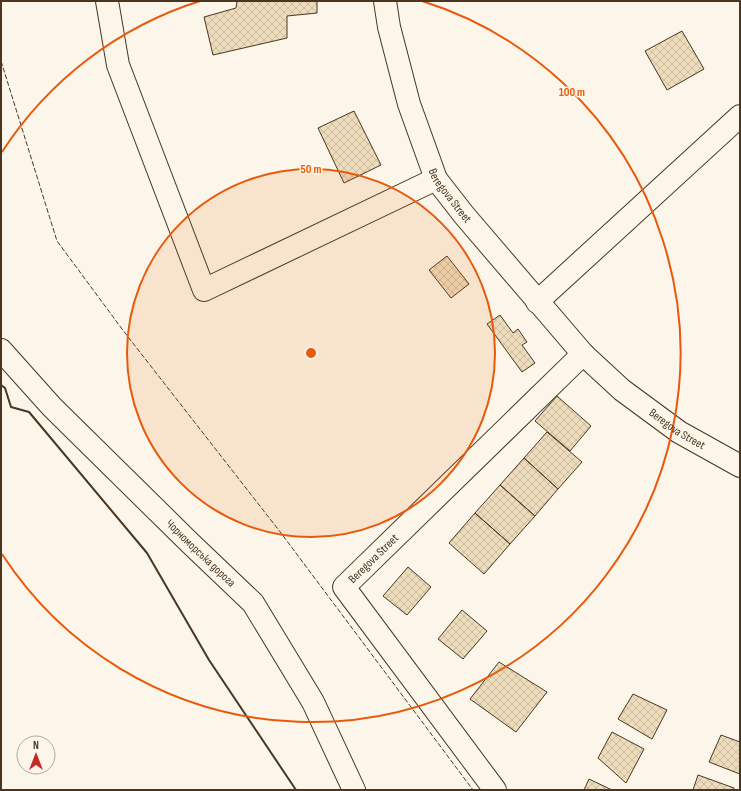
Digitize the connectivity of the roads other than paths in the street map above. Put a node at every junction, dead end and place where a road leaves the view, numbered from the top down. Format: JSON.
{"nodes":[{"id":1,"x":107,"y":1,"type":"edge"},
{"id":2,"x":385,"y":1,"type":"edge"},
{"id":3,"x":740,"y":116,"type":"edge"},
{"id":4,"x":436,"y":179,"type":"junction"},
{"id":5,"x":537,"y":302,"type":"junction"},
{"id":6,"x":1,"y":350,"type":"edge"},
{"id":7,"x":583,"y":354,"type":"junction"},
{"id":8,"x":740,"y":466,"type":"edge"},
{"id":9,"x":354,"y":790,"type":"edge"},
{"id":10,"x":495,"y":790,"type":"edge"}],
"edges":[{"from":1,"to":4,"type":"street"},
{"from":2,"to":4,"type":"street","name":"Beregova Street"},
{"from":3,"to":5,"type":"street"},
{"from":4,"to":5,"type":"street","name":"Beregova Street"},
{"from":5,"to":7,"type":"street","name":"Beregova Street"},
{"from":6,"to":9,"type":"street","name":"Чорноморська дорога"},
{"from":7,"to":8,"type":"street","name":"Beregova Street"},
{"from":7,"to":10,"type":"street","name":"Beregova Street"}]}
